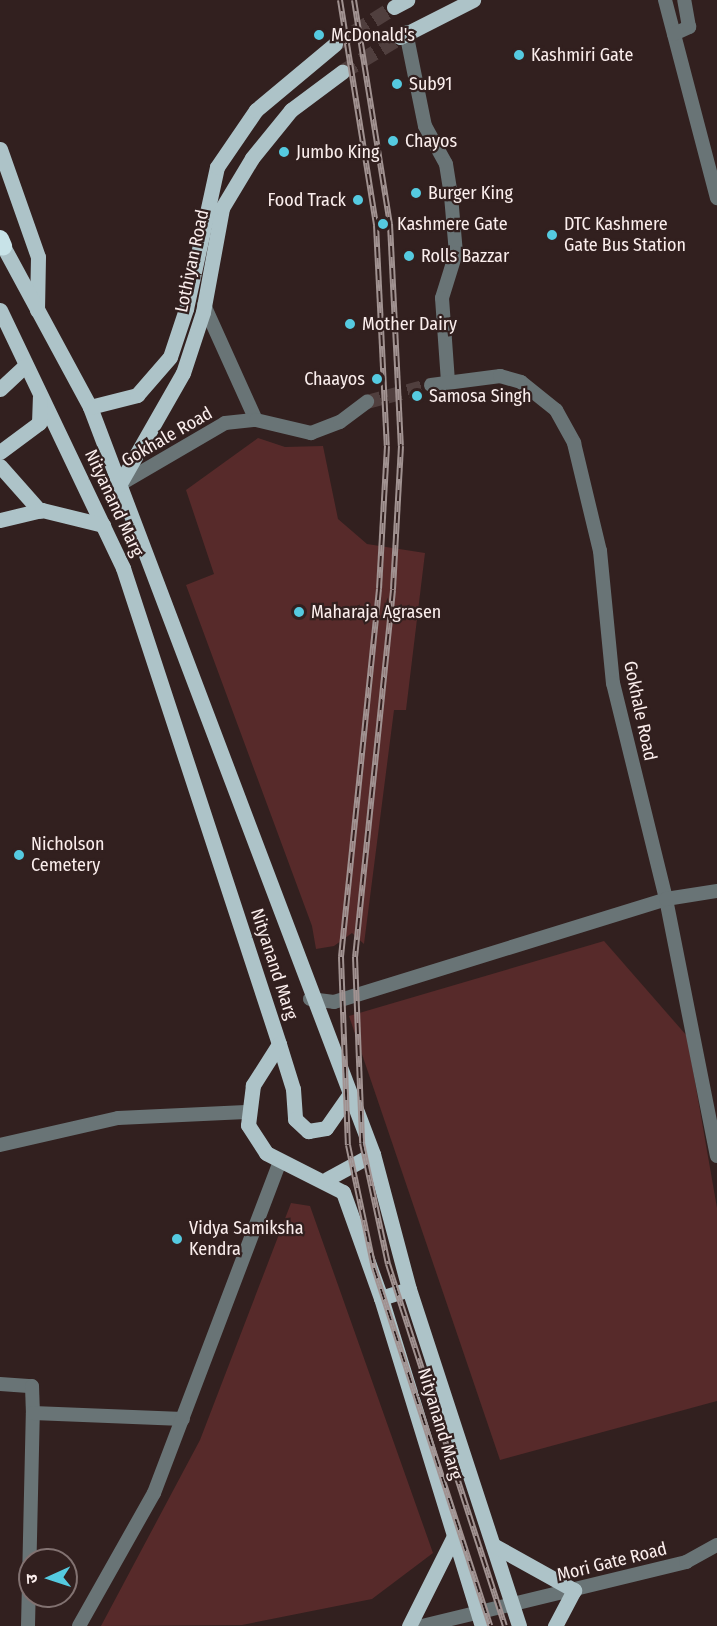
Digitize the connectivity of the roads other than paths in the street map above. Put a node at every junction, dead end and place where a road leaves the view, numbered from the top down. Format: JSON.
{"nodes":[{"id":1,"x":473,"y":0,"type":"edge"},
{"id":2,"x":665,"y":0,"type":"edge"},
{"id":3,"x":684,"y":0,"type":"edge"},
{"id":4,"x":674,"y":34,"type":"junction"},
{"id":5,"x":403,"y":35,"type":"joint"},
{"id":6,"x":335,"y":44,"type":"tunnel mouth"},
{"id":7,"x":342,"y":72,"type":"tunnel mouth"},
{"id":8,"x":0,"y":149,"type":"edge"},
{"id":9,"x":717,"y":198,"type":"edge"},
{"id":10,"x":1,"y":242,"type":"edge"},
{"id":11,"x":204,"y":305,"type":"junction"},
{"id":12,"x":0,"y":310,"type":"edge"},
{"id":13,"x":37,"y":310,"type":"junction"},
{"id":14,"x":26,"y":365,"type":"junction"},
{"id":15,"x":448,"y":381,"type":"junction"},
{"id":16,"x":431,"y":385,"type":"tunnel mouth"},
{"id":17,"x":38,"y":386,"type":"junction"},
{"id":18,"x":0,"y":389,"type":"edge"},
{"id":19,"x":367,"y":402,"type":"tunnel mouth"},
{"id":20,"x":90,"y":407,"type":"junction"},
{"id":21,"x":256,"y":420,"type":"junction"},
{"id":22,"x":0,"y":452,"type":"edge"},
{"id":23,"x":0,"y":466,"type":"edge"},
{"id":24,"x":119,"y":485,"type":"junction"},
{"id":25,"x":40,"y":511,"type":"junction"},
{"id":26,"x":0,"y":520,"type":"edge"},
{"id":27,"x":103,"y":525,"type":"junction"},
{"id":28,"x":717,"y":891,"type":"edge"},
{"id":29,"x":666,"y":899,"type":"junction"},
{"id":30,"x":310,"y":999,"type":"junction"},
{"id":31,"x":279,"y":1044,"type":"junction"},
{"id":32,"x":348,"y":1096,"type":"junction"},
{"id":33,"x":246,"y":1112,"type":"junction"},
{"id":34,"x":0,"y":1145,"type":"edge"},
{"id":35,"x":373,"y":1154,"type":"junction"},
{"id":36,"x":717,"y":1156,"type":"edge"},
{"id":37,"x":280,"y":1161,"type":"junction"},
{"id":38,"x":327,"y":1179,"type":"junction"},
{"id":39,"x":409,"y":1289,"type":"junction"},
{"id":40,"x":381,"y":1298,"type":"junction"},
{"id":41,"x":0,"y":1384,"type":"edge"},
{"id":42,"x":33,"y":1413,"type":"junction"},
{"id":43,"x":183,"y":1419,"type":"junction"},
{"id":44,"x":454,"y":1536,"type":"junction"},
{"id":45,"x":493,"y":1545,"type":"junction"},
{"id":46,"x":717,"y":1545,"type":"edge"},
{"id":47,"x":574,"y":1590,"type":"junction"},
{"id":48,"x":513,"y":1605,"type":"junction"},
{"id":49,"x":480,"y":1620,"type":"edge"},
{"id":50,"x":28,"y":1626,"type":"edge"},
{"id":51,"x":79,"y":1626,"type":"edge"},
{"id":52,"x":410,"y":1626,"type":"edge"},
{"id":53,"x":422,"y":1626,"type":"edge"},
{"id":54,"x":519,"y":1626,"type":"edge"},
{"id":55,"x":555,"y":1626,"type":"edge"}],
"edges":[{"from":1,"to":5,"type":"main road"},
{"from":2,"to":4,"type":"street"},
{"from":3,"to":4,"type":"street"},
{"from":4,"to":9,"type":"street"},
{"from":5,"to":15,"type":"street"},
{"from":6,"to":20,"type":"main road","name":"Lothiyan Road"},
{"from":7,"to":11,"type":"main road","name":"Lothiyan Road"},
{"from":8,"to":13,"type":"main road","name":"Nityanand Marg"},
{"from":10,"to":13,"type":"main road","name":"Nityanand Marg"},
{"from":11,"to":21,"type":"street"},
{"from":11,"to":24,"type":"main road","name":"Lothiyan Road"},
{"from":12,"to":14,"type":"main road","name":"Nityanand Marg"},
{"from":13,"to":20,"type":"main road","name":"Nityanand Marg"},
{"from":14,"to":17,"type":"main road","name":"Nityanand Marg"},
{"from":14,"to":18,"type":"main road"},
{"from":15,"to":16,"type":"street","name":"Gokhale Road"},
{"from":15,"to":29,"type":"street","name":"Gokhale Road"},
{"from":17,"to":22,"type":"main road"},
{"from":17,"to":27,"type":"main road","name":"Nityanand Marg"},
{"from":19,"to":21,"type":"street","name":"Gokhale Road"},
{"from":20,"to":24,"type":"main road","name":"Nityanand Marg"},
{"from":21,"to":24,"type":"street","name":"Gokhale Road"},
{"from":23,"to":25,"type":"main road"},
{"from":24,"to":30,"type":"main road","name":"Nityanand Marg"},
{"from":25,"to":26,"type":"main road"},
{"from":25,"to":27,"type":"main road"},
{"from":27,"to":31,"type":"main road","name":"Nityanand Marg"},
{"from":28,"to":29,"type":"street"},
{"from":29,"to":30,"type":"street"},
{"from":29,"to":36,"type":"street","name":"Gokhale Road"},
{"from":30,"to":32,"type":"main road","name":"Nityanand Marg"},
{"from":31,"to":32,"type":"main road"},
{"from":31,"to":33,"type":"main road","name":"Nityanand Marg"},
{"from":32,"to":35,"type":"main road","name":"Nityanand Marg"},
{"from":33,"to":34,"type":"street"},
{"from":33,"to":37,"type":"main road","name":"Nityanand Marg"},
{"from":35,"to":38,"type":"main road"},
{"from":35,"to":39,"type":"main road","name":"Nityanand Marg"},
{"from":37,"to":38,"type":"main road","name":"Nityanand Marg"},
{"from":37,"to":43,"type":"street"},
{"from":38,"to":40,"type":"main road","name":"Nityanand Marg"},
{"from":39,"to":40,"type":"main road"},
{"from":39,"to":45,"type":"main road","name":"Nityanand Marg"},
{"from":40,"to":44,"type":"main road","name":"Nityanand Marg"},
{"from":41,"to":42,"type":"street"},
{"from":42,"to":43,"type":"street"},
{"from":42,"to":50,"type":"street"},
{"from":43,"to":51,"type":"street"},
{"from":44,"to":49,"type":"main road","name":"Nityanand Marg"},
{"from":44,"to":52,"type":"main road"},
{"from":45,"to":47,"type":"main road"},
{"from":45,"to":48,"type":"main road","name":"Nityanand Marg"},
{"from":46,"to":47,"type":"street","name":"Mori Gate Road"},
{"from":47,"to":48,"type":"street","name":"Mori Gate Road"},
{"from":47,"to":55,"type":"main road"},
{"from":48,"to":49,"type":"street","name":"Mori Gate Road"},
{"from":48,"to":54,"type":"main road","name":"Nityanand Marg"},
{"from":49,"to":53,"type":"street","name":"Mori Gate Road"}]}
